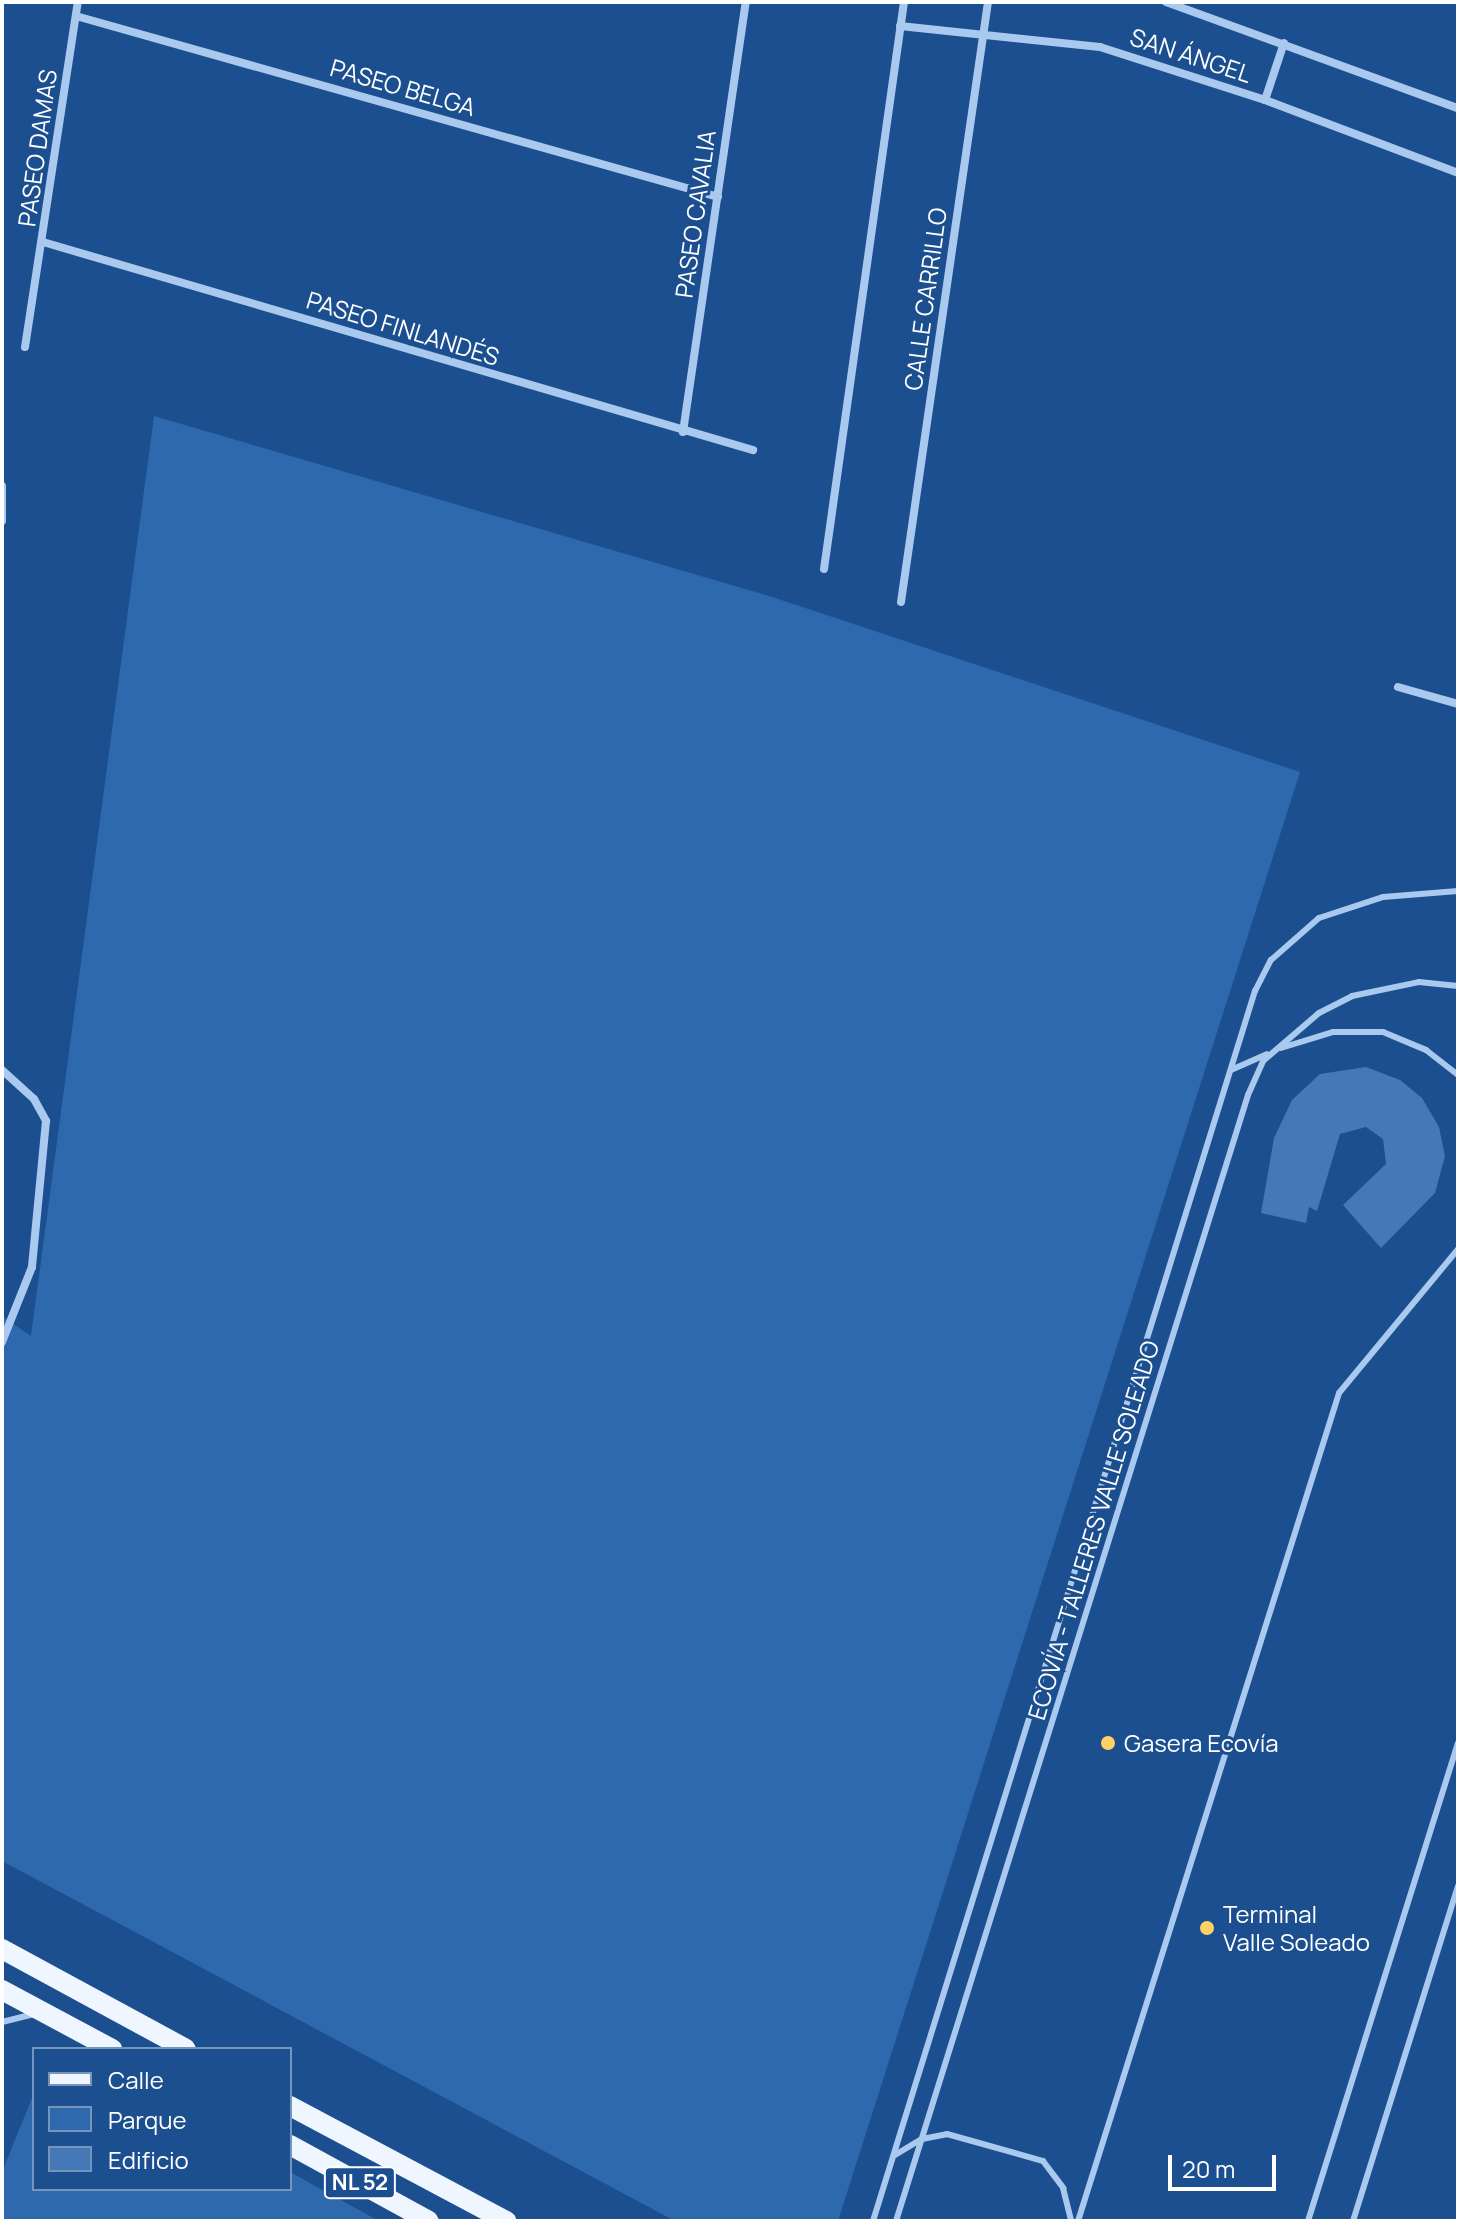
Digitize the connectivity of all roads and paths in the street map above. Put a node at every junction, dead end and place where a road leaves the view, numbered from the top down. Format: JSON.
{"nodes":[{"id":1,"x":78,"y":2,"type":"edge"},
{"id":2,"x":746,"y":2,"type":"edge"},
{"id":3,"x":904,"y":2,"type":"edge"},
{"id":4,"x":988,"y":2,"type":"edge"},
{"id":5,"x":1166,"y":2,"type":"edge"},
{"id":6,"x":76,"y":16,"type":"junction"},
{"id":7,"x":900,"y":26,"type":"junction"},
{"id":8,"x":982,"y":38,"type":"junction"},
{"id":9,"x":1284,"y":43,"type":"junction"},
{"id":10,"x":1265,"y":100,"type":"junction"},
{"id":11,"x":1458,"y":108,"type":"edge"},
{"id":12,"x":1458,"y":173,"type":"edge"},
{"id":13,"x":718,"y":197,"type":"junction"},
{"id":14,"x":43,"y":242,"type":"junction"},
{"id":15,"x":25,"y":347,"type":"dead end"},
{"id":16,"x":683,"y":432,"type":"junction"},
{"id":17,"x":753,"y":450,"type":"dead end"},
{"id":18,"x":2,"y":486,"type":"edge"},
{"id":19,"x":2,"y":521,"type":"edge"},
{"id":20,"x":824,"y":569,"type":"dead end"},
{"id":21,"x":901,"y":602,"type":"dead end"},
{"id":22,"x":1398,"y":687,"type":"dead end"},
{"id":23,"x":1458,"y":704,"type":"edge"},
{"id":24,"x":1458,"y":891,"type":"edge"},
{"id":25,"x":1458,"y":986,"type":"edge"},
{"id":26,"x":1274,"y":1051,"type":"junction"},
{"id":27,"x":2,"y":1070,"type":"edge"},
{"id":28,"x":1231,"y":1070,"type":"junction"},
{"id":29,"x":1458,"y":1075,"type":"edge"},
{"id":30,"x":1458,"y":1249,"type":"edge"},
{"id":31,"x":2,"y":1342,"type":"edge"},
{"id":32,"x":1458,"y":1743,"type":"edge"},
{"id":33,"x":1458,"y":1886,"type":"edge"},
{"id":34,"x":2,"y":1949,"type":"edge"},
{"id":35,"x":2,"y":1990,"type":"edge"},
{"id":36,"x":43,"y":2011,"type":"junction"},
{"id":37,"x":2,"y":2022,"type":"edge"},
{"id":38,"x":108,"y":2047,"type":"edge"},
{"id":39,"x":182,"y":2047,"type":"edge"},
{"id":40,"x":292,"y":2107,"type":"edge"},
{"id":41,"x":922,"y":2139,"type":"junction"},
{"id":42,"x":292,"y":2146,"type":"edge"},
{"id":43,"x":894,"y":2155,"type":"junction"},
{"id":44,"x":429,"y":2221,"type":"edge"},
{"id":45,"x":506,"y":2221,"type":"edge"},
{"id":46,"x":873,"y":2221,"type":"edge"},
{"id":47,"x":896,"y":2221,"type":"edge"},
{"id":48,"x":1071,"y":2221,"type":"edge"},
{"id":49,"x":1078,"y":2221,"type":"edge"},
{"id":50,"x":1308,"y":2221,"type":"edge"},
{"id":51,"x":1353,"y":2221,"type":"edge"}],
"edges":[{"from":1,"to":6,"type":"street","name":"PASEO DAMAS"},
{"from":2,"to":13,"type":"street","name":"PASEO CAVALIA"},
{"from":3,"to":7,"type":"street"},
{"from":4,"to":8,"type":"street","name":"CALLE CARRILLO"},
{"from":5,"to":9,"type":"street","name":"SAN ÁNGEL"},
{"from":6,"to":13,"type":"street","name":"PASEO BELGA"},
{"from":6,"to":14,"type":"street","name":"PASEO DAMAS"},
{"from":7,"to":8,"type":"street","name":"SAN ÁNGEL"},
{"from":7,"to":20,"type":"street"},
{"from":8,"to":10,"type":"street","name":"SAN ÁNGEL"},
{"from":8,"to":21,"type":"street","name":"CALLE CARRILLO"},
{"from":9,"to":10,"type":"street"},
{"from":9,"to":11,"type":"street","name":"SAN ÁNGEL"},
{"from":10,"to":12,"type":"street","name":"SAN ÁNGEL"},
{"from":13,"to":16,"type":"street","name":"PASEO CAVALIA"},
{"from":14,"to":15,"type":"street","name":"PASEO DAMAS"},
{"from":14,"to":16,"type":"street","name":"PASEO FINLANDÉS"},
{"from":16,"to":17,"type":"street","name":"PASEO FINLANDÉS"},
{"from":18,"to":19,"type":"street"},
{"from":22,"to":23,"type":"street"},
{"from":24,"to":28,"type":"lane"},
{"from":25,"to":26,"type":"lane","name":"ECOVÍA - TALLERES VALLE SOLEADO"},
{"from":26,"to":28,"type":"lane"},
{"from":26,"to":29,"type":"lane"},
{"from":26,"to":41,"type":"lane","name":"ECOVÍA - TALLERES VALLE SOLEADO"},
{"from":27,"to":31,"type":"street"},
{"from":28,"to":43,"type":"lane"},
{"from":30,"to":49,"type":"lane"},
{"from":32,"to":50,"type":"lane"},
{"from":33,"to":51,"type":"lane"},
{"from":34,"to":39,"type":"main road"},
{"from":35,"to":36,"type":"main road"},
{"from":36,"to":37,"type":"lane"},
{"from":36,"to":38,"type":"main road"},
{"from":40,"to":45,"type":"main road"},
{"from":41,"to":43,"type":"lane"},
{"from":41,"to":47,"type":"lane","name":"ECOVÍA - TALLERES VALLE SOLEADO"},
{"from":41,"to":48,"type":"lane"},
{"from":42,"to":44,"type":"main road","number":"NL 52"},
{"from":43,"to":46,"type":"lane"}]}
